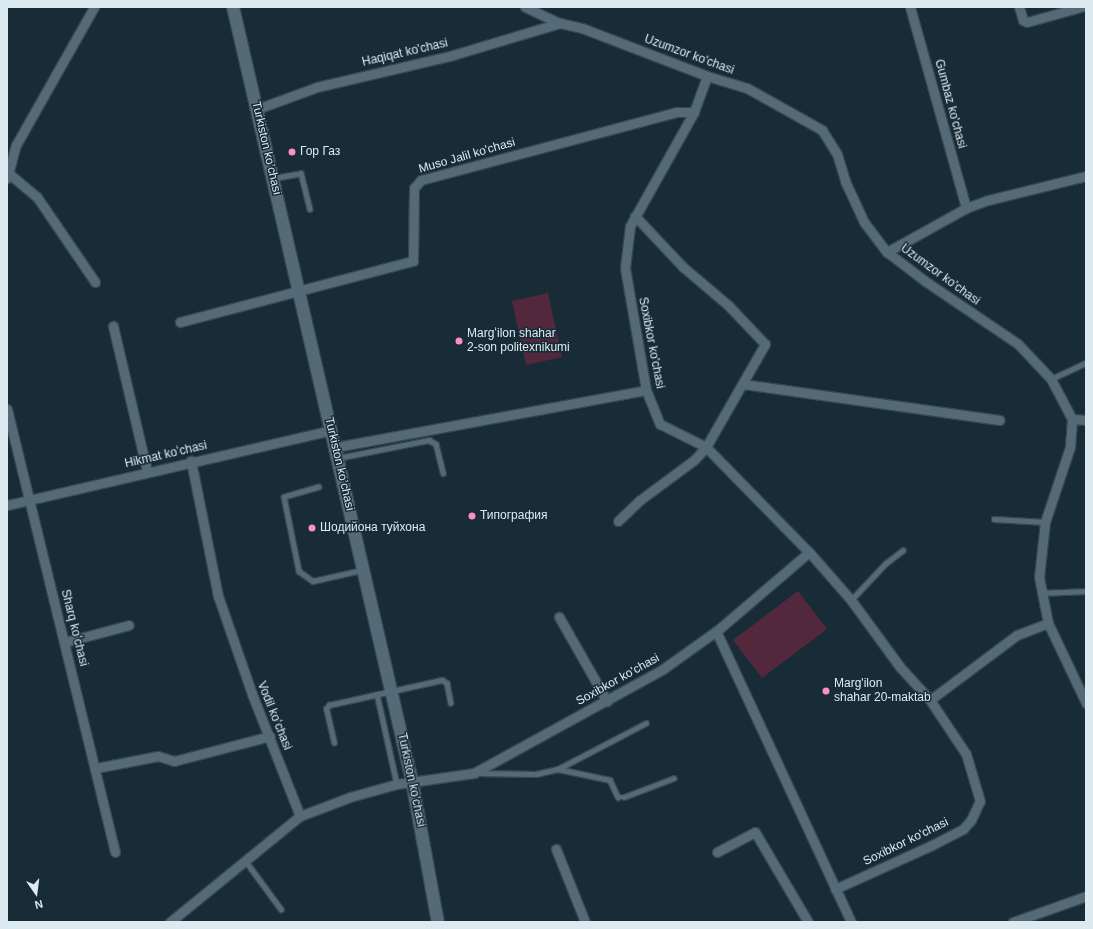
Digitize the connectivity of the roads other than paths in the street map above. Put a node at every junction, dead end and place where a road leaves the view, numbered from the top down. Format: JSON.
{"nodes":[{"id":1,"x":233,"y":7,"type":"edge"},
{"id":2,"x":525,"y":7,"type":"edge"},
{"id":3,"x":910,"y":7,"type":"edge"},
{"id":4,"x":1019,"y":7,"type":"edge"},
{"id":5,"x":1082,"y":7,"type":"edge"},
{"id":6,"x":92,"y":8,"type":"edge"},
{"id":7,"x":560,"y":23,"type":"junction"},
{"id":8,"x":707,"y":76,"type":"junction"},
{"id":9,"x":257,"y":109,"type":"junction"},
{"id":10,"x":694,"y":112,"type":"junction"},
{"id":11,"x":8,"y":174,"type":"edge"},
{"id":12,"x":1086,"y":176,"type":"edge"},
{"id":13,"x":273,"y":178,"type":"junction"},
{"id":14,"x":966,"y":208,"type":"junction"},
{"id":15,"x":310,"y":209,"type":"dead end"},
{"id":16,"x":635,"y":216,"type":"junction"},
{"id":17,"x":888,"y":252,"type":"junction"},
{"id":18,"x":95,"y":282,"type":"dead end"},
{"id":19,"x":298,"y":292,"type":"junction"},
{"id":20,"x":180,"y":322,"type":"dead end"},
{"id":21,"x":113,"y":326,"type":"dead end"},
{"id":22,"x":1086,"y":363,"type":"edge"},
{"id":23,"x":1051,"y":379,"type":"junction"},
{"id":24,"x":743,"y":384,"type":"junction"},
{"id":25,"x":646,"y":390,"type":"junction"},
{"id":26,"x":7,"y":409,"type":"edge"},
{"id":27,"x":1072,"y":419,"type":"junction"},
{"id":28,"x":999,"y":420,"type":"dead end"},
{"id":29,"x":1086,"y":420,"type":"edge"},
{"id":30,"x":331,"y":430,"type":"junction"},
{"id":31,"x":706,"y":447,"type":"junction"},
{"id":32,"x":337,"y":453,"type":"junction"},
{"id":33,"x":191,"y":462,"type":"junction"},
{"id":34,"x":147,"y":471,"type":"junction"},
{"id":35,"x":443,"y":473,"type":"dead end"},
{"id":36,"x":319,"y":488,"type":"dead end"},
{"id":37,"x":30,"y":500,"type":"junction"},
{"id":38,"x":7,"y":505,"type":"edge"},
{"id":39,"x":994,"y":519,"type":"dead end"},
{"id":40,"x":618,"y":521,"type":"dead end"},
{"id":41,"x":1045,"y":522,"type":"junction"},
{"id":42,"x":903,"y":550,"type":"dead end"},
{"id":43,"x":809,"y":552,"type":"junction"},
{"id":44,"x":364,"y":570,"type":"junction"},
{"id":45,"x":1086,"y":591,"type":"edge"},
{"id":46,"x":1041,"y":593,"type":"junction"},
{"id":47,"x":852,"y":600,"type":"junction"},
{"id":48,"x":559,"y":617,"type":"dead end"},
{"id":49,"x":1048,"y":624,"type":"junction"},
{"id":50,"x":129,"y":625,"type":"dead end"},
{"id":51,"x":716,"y":631,"type":"junction"},
{"id":52,"x":65,"y":642,"type":"junction"},
{"id":53,"x":392,"y":691,"type":"junction"},
{"id":54,"x":377,"y":694,"type":"junction"},
{"id":55,"x":930,"y":700,"type":"junction"},
{"id":56,"x":606,"y":701,"type":"junction"},
{"id":57,"x":451,"y":703,"type":"dead end"},
{"id":58,"x":1086,"y":703,"type":"edge"},
{"id":59,"x":646,"y":723,"type":"dead end"},
{"id":60,"x":270,"y":736,"type":"junction"},
{"id":61,"x":334,"y":743,"type":"dead end"},
{"id":62,"x":96,"y":768,"type":"junction"},
{"id":63,"x":558,"y":769,"type":"junction"},
{"id":64,"x":474,"y":773,"type":"junction"},
{"id":65,"x":674,"y":778,"type":"dead end"},
{"id":66,"x":412,"y":781,"type":"junction"},
{"id":67,"x":397,"y":784,"type":"junction"},
{"id":68,"x":300,"y":816,"type":"junction"},
{"id":69,"x":556,"y":849,"type":"dead end"},
{"id":70,"x":115,"y":852,"type":"dead end"},
{"id":71,"x":717,"y":852,"type":"dead end"},
{"id":72,"x":245,"y":860,"type":"junction"},
{"id":73,"x":835,"y":889,"type":"junction"},
{"id":74,"x":1086,"y":896,"type":"edge"},
{"id":75,"x":280,"y":909,"type":"dead end"},
{"id":76,"x":170,"y":922,"type":"edge"},
{"id":77,"x":438,"y":922,"type":"edge"},
{"id":78,"x":585,"y":922,"type":"edge"},
{"id":79,"x":808,"y":922,"type":"edge"},
{"id":80,"x":851,"y":922,"type":"edge"},
{"id":81,"x":1013,"y":922,"type":"edge"}],
"edges":[{"from":1,"to":9,"type":"main road","name":"Turkiston ko’chasi"},
{"from":2,"to":7,"type":"street","name":"Uzumzor ko'chasi"},
{"from":3,"to":14,"type":"street","name":"Gumbaz ko'chasi"},
{"from":4,"to":5,"type":"street"},
{"from":6,"to":11,"type":"street"},
{"from":7,"to":8,"type":"street","name":"Uzumzor ko'chasi"},
{"from":7,"to":9,"type":"street","name":"Haqiqat ko'chasi"},
{"from":8,"to":10,"type":"street","name":"Soxibkor ko'chasi"},
{"from":8,"to":17,"type":"street","name":"Uzumzor ko'chasi"},
{"from":9,"to":13,"type":"main road","name":"Turkiston ko’chasi"},
{"from":10,"to":16,"type":"street","name":"Soxibkor ko'chasi"},
{"from":10,"to":19,"type":"street","name":"Muso Jalil ko'chasi"},
{"from":11,"to":18,"type":"street"},
{"from":12,"to":14,"type":"street"},
{"from":13,"to":15,"type":"lane"},
{"from":13,"to":19,"type":"main road","name":"Turkiston ko’chasi"},
{"from":14,"to":17,"type":"street"},
{"from":16,"to":24,"type":"street"},
{"from":16,"to":25,"type":"street","name":"Soxibkor ko'chasi"},
{"from":17,"to":23,"type":"street","name":"Uzumzor ko'chasi"},
{"from":19,"to":20,"type":"street"},
{"from":19,"to":30,"type":"main road","name":"Turkiston ko’chasi"},
{"from":21,"to":34,"type":"street"},
{"from":22,"to":23,"type":"lane"},
{"from":23,"to":27,"type":"street","name":"Uzumzor ko'chasi"},
{"from":24,"to":28,"type":"street"},
{"from":24,"to":31,"type":"street"},
{"from":25,"to":31,"type":"street","name":"Soxibkor ko'chasi"},
{"from":25,"to":32,"type":"street"},
{"from":26,"to":37,"type":"street","name":"Sharq koʻchasi"},
{"from":27,"to":29,"type":"street"},
{"from":27,"to":41,"type":"street"},
{"from":30,"to":32,"type":"main road","name":"Turkiston ko’chasi"},
{"from":30,"to":33,"type":"street","name":"Hikmat koʻchasi"},
{"from":31,"to":40,"type":"street"},
{"from":31,"to":43,"type":"street","name":"Soxibkor ko'chasi"},
{"from":32,"to":35,"type":"lane"},
{"from":32,"to":44,"type":"main road","name":"Turkiston ko’chasi"},
{"from":33,"to":34,"type":"street","name":"Hikmat koʻchasi"},
{"from":33,"to":60,"type":"street","name":"Vodil koʻchasi"},
{"from":34,"to":37,"type":"street","name":"Hikmat koʻchasi"},
{"from":36,"to":44,"type":"lane"},
{"from":37,"to":38,"type":"street","name":"Hikmat koʻchasi"},
{"from":37,"to":52,"type":"street","name":"Sharq koʻchasi"},
{"from":39,"to":41,"type":"lane"},
{"from":41,"to":46,"type":"street"},
{"from":42,"to":47,"type":"lane"},
{"from":43,"to":47,"type":"street","name":"Soxibkor ko'chasi"},
{"from":43,"to":51,"type":"street","name":"Soxibkor ko'chasi"},
{"from":44,"to":53,"type":"main road","name":"Turkiston ko’chasi"},
{"from":45,"to":46,"type":"lane"},
{"from":46,"to":49,"type":"street"},
{"from":47,"to":55,"type":"street","name":"Soxibkor ko'chasi"},
{"from":48,"to":56,"type":"street"},
{"from":49,"to":55,"type":"street"},
{"from":49,"to":58,"type":"street"},
{"from":50,"to":52,"type":"street"},
{"from":51,"to":56,"type":"street","name":"Soxibkor ko'chasi"},
{"from":51,"to":73,"type":"street"},
{"from":52,"to":62,"type":"street","name":"Sharq koʻchasi"},
{"from":53,"to":54,"type":"lane"},
{"from":53,"to":57,"type":"lane"},
{"from":53,"to":66,"type":"main road","name":"Turkiston ko’chasi"},
{"from":54,"to":61,"type":"lane"},
{"from":54,"to":67,"type":"lane"},
{"from":55,"to":73,"type":"street","name":"Soxibkor ko'chasi"},
{"from":56,"to":64,"type":"street","name":"Soxibkor ko'chasi"},
{"from":59,"to":63,"type":"lane"},
{"from":60,"to":62,"type":"street"},
{"from":60,"to":68,"type":"street","name":"Vodil koʻchasi"},
{"from":62,"to":70,"type":"street","name":"Sharq koʻchasi"},
{"from":63,"to":64,"type":"lane"},
{"from":63,"to":65,"type":"lane"},
{"from":64,"to":66,"type":"street","name":"Soxibkor ko'chasi"},
{"from":66,"to":67,"type":"street","name":"Soxibkor ko'chasi"},
{"from":66,"to":77,"type":"main road","name":"Turkiston ko’chasi"},
{"from":67,"to":68,"type":"street","name":"Soxibkor ko'chasi"},
{"from":68,"to":72,"type":"street"},
{"from":69,"to":78,"type":"street"},
{"from":71,"to":79,"type":"street"},
{"from":72,"to":75,"type":"lane"},
{"from":72,"to":76,"type":"street"},
{"from":73,"to":80,"type":"street"},
{"from":74,"to":81,"type":"street"}]}
